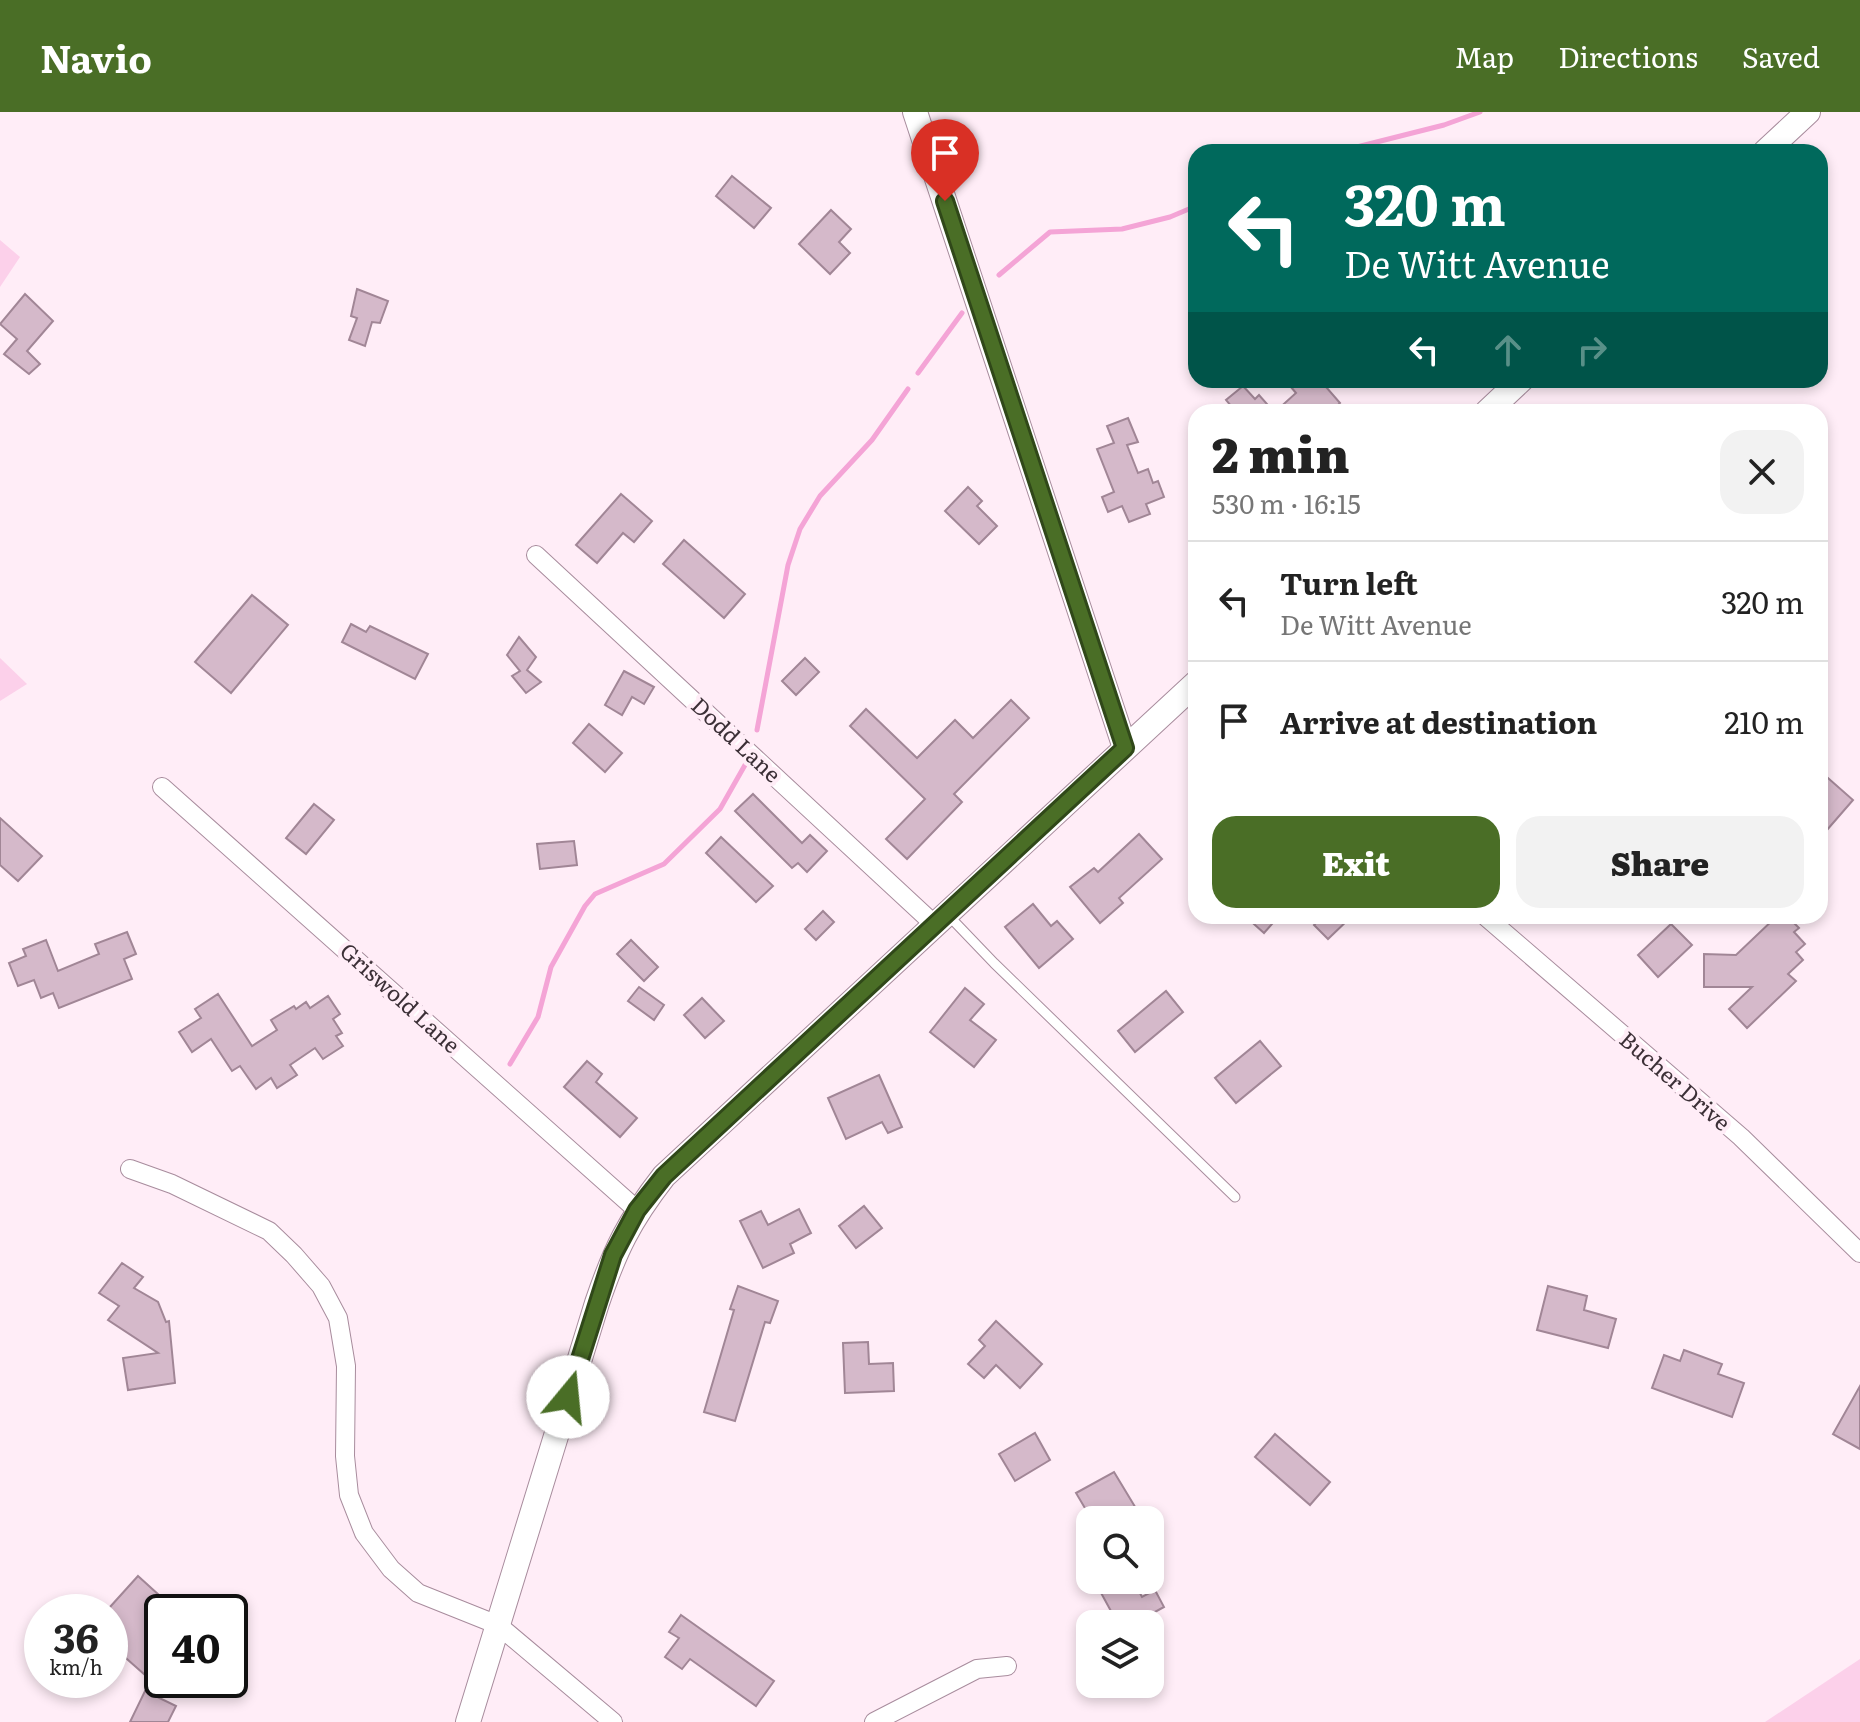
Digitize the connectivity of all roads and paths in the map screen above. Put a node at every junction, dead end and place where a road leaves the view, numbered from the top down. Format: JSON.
{"nodes":[{"id":1,"x":915,"y":112,"type":"edge"},
{"id":2,"x":1808,"y":112,"type":"edge"},
{"id":3,"x":1774,"y":144,"type":"edge"},
{"id":4,"x":1512,"y":388,"type":"edge"},
{"id":5,"x":1496,"y":404,"type":"edge"},
{"id":6,"x":536,"y":555,"type":"dead end"},
{"id":7,"x":1188,"y":690,"type":"edge"},
{"id":8,"x":1125,"y":748,"type":"junction"},
{"id":9,"x":162,"y":787,"type":"dead end"},
{"id":10,"x":942,"y":920,"type":"junction"},
{"id":11,"x":1494,"y":924,"type":"edge"},
{"id":12,"x":130,"y":1169,"type":"dead end"},
{"id":13,"x":1235,"y":1197,"type":"dead end"},
{"id":14,"x":637,"y":1210,"type":"junction"},
{"id":15,"x":1860,"y":1253,"type":"edge"},
{"id":16,"x":498,"y":1625,"type":"junction"},
{"id":17,"x":1007,"y":1666,"type":"dead end"},
{"id":18,"x":468,"y":1722,"type":"edge"},
{"id":19,"x":613,"y":1722,"type":"edge"},
{"id":20,"x":874,"y":1722,"type":"edge"}],
"edges":[{"from":1,"to":8,"type":"street"},
{"from":2,"to":3,"type":"street"},
{"from":4,"to":5,"type":"street"},
{"from":6,"to":10,"type":"street","name":"Dodd Lane"},
{"from":7,"to":8,"type":"street"},
{"from":8,"to":10,"type":"street"},
{"from":9,"to":14,"type":"street","name":"Griswold Lane"},
{"from":10,"to":13,"type":"lane"},
{"from":10,"to":14,"type":"street"},
{"from":11,"to":15,"type":"street","name":"Bucher Drive"},
{"from":12,"to":16,"type":"street"},
{"from":14,"to":16,"type":"street"},
{"from":16,"to":18,"type":"street"},
{"from":16,"to":19,"type":"street"},
{"from":17,"to":20,"type":"street"}]}
